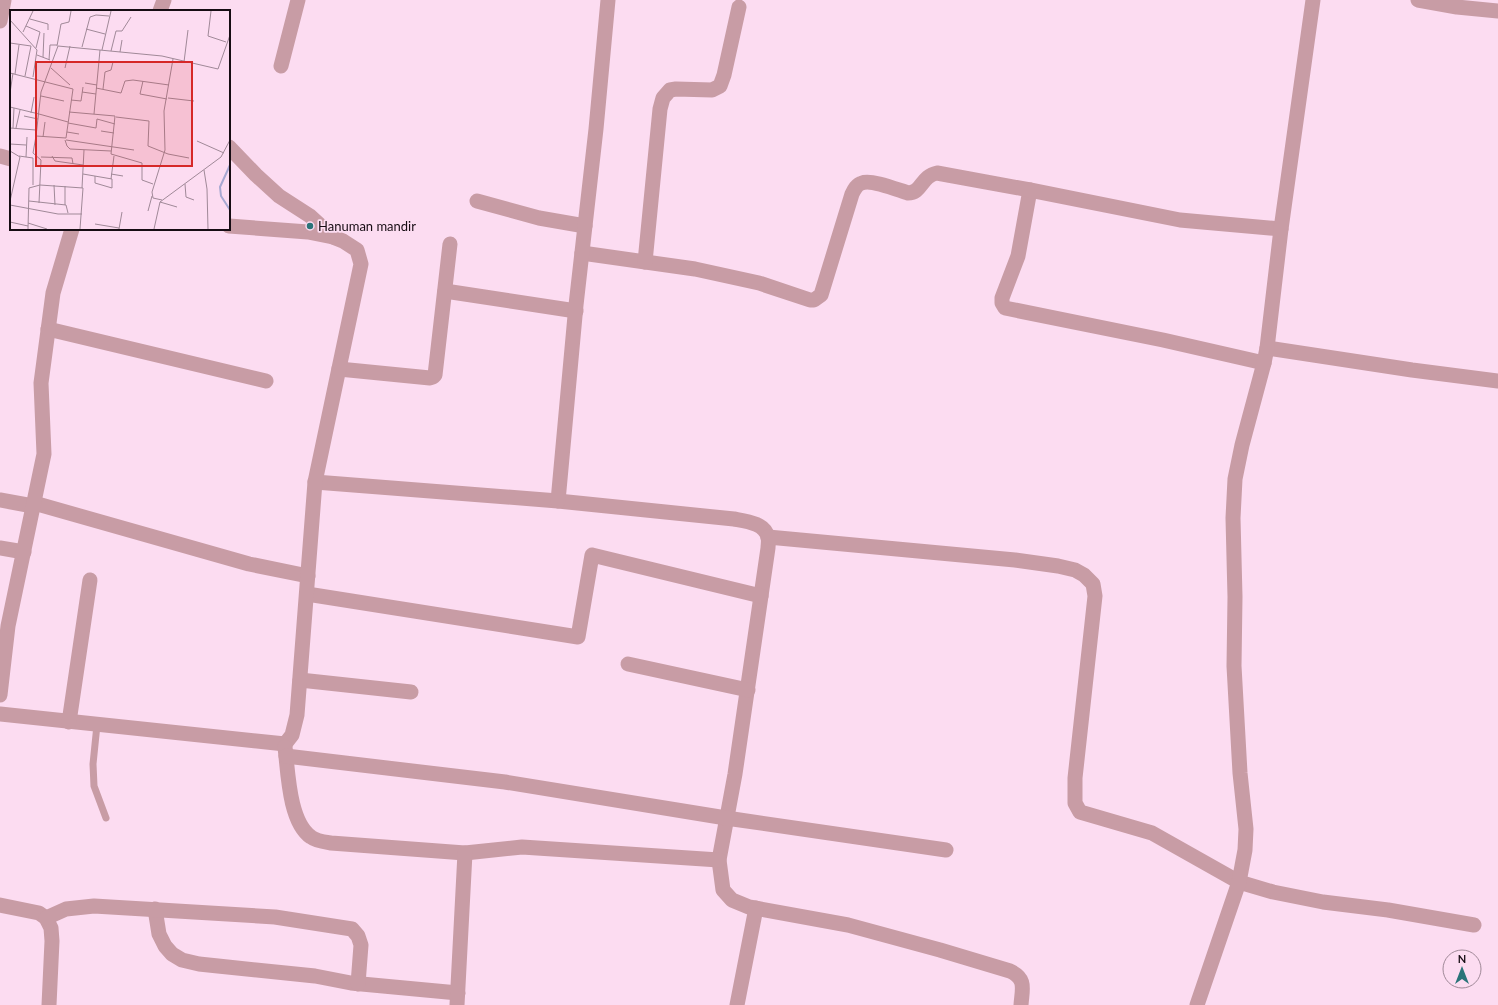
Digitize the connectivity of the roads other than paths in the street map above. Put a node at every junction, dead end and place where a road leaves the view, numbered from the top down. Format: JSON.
{"nodes":[{"id":1,"x":4,"y":0,"type":"edge"},
{"id":2,"x":164,"y":0,"type":"edge"},
{"id":3,"x":298,"y":0,"type":"edge"},
{"id":4,"x":608,"y":0,"type":"edge"},
{"id":5,"x":1313,"y":0,"type":"edge"},
{"id":6,"x":1423,"y":1,"type":"edge"},
{"id":7,"x":739,"y":7,"type":"dead end"},
{"id":8,"x":160,"y":10,"type":"edge"},
{"id":9,"x":1498,"y":11,"type":"edge"},
{"id":10,"x":0,"y":21,"type":"edge"},
{"id":11,"x":281,"y":66,"type":"dead end"},
{"id":12,"x":230,"y":148,"type":"edge"},
{"id":13,"x":0,"y":156,"type":"edge"},
{"id":14,"x":10,"y":159,"type":"edge"},
{"id":15,"x":1030,"y":190,"type":"junction"},
{"id":16,"x":477,"y":201,"type":"dead end"},
{"id":17,"x":230,"y":226,"type":"edge"},
{"id":18,"x":585,"y":226,"type":"junction"},
{"id":19,"x":1281,"y":229,"type":"junction"},
{"id":20,"x":72,"y":230,"type":"edge"},
{"id":21,"x":333,"y":237,"type":"junction"},
{"id":22,"x":450,"y":244,"type":"dead end"},
{"id":23,"x":582,"y":253,"type":"junction"},
{"id":24,"x":645,"y":262,"type":"junction"},
{"id":25,"x":445,"y":291,"type":"junction"},
{"id":26,"x":576,"y":311,"type":"junction"},
{"id":27,"x":48,"y":329,"type":"junction"},
{"id":28,"x":1266,"y":355,"type":"junction"},
{"id":29,"x":339,"y":369,"type":"junction"},
{"id":30,"x":1498,"y":380,"type":"edge"},
{"id":31,"x":266,"y":381,"type":"dead end"},
{"id":32,"x":315,"y":482,"type":"junction"},
{"id":33,"x":0,"y":500,"type":"edge"},
{"id":34,"x":558,"y":501,"type":"junction"},
{"id":35,"x":34,"y":504,"type":"junction"},
{"id":36,"x":768,"y":537,"type":"junction"},
{"id":37,"x":0,"y":548,"type":"edge"},
{"id":38,"x":24,"y":552,"type":"junction"},
{"id":39,"x":308,"y":576,"type":"junction"},
{"id":40,"x":90,"y":580,"type":"dead end"},
{"id":41,"x":307,"y":594,"type":"junction"},
{"id":42,"x":761,"y":596,"type":"junction"},
{"id":43,"x":2,"y":656,"type":"edge"},
{"id":44,"x":628,"y":664,"type":"dead end"},
{"id":45,"x":300,"y":680,"type":"junction"},
{"id":46,"x":748,"y":690,"type":"junction"},
{"id":47,"x":411,"y":692,"type":"dead end"},
{"id":48,"x":0,"y":695,"type":"edge"},
{"id":49,"x":0,"y":714,"type":"edge"},
{"id":50,"x":69,"y":722,"type":"junction"},
{"id":51,"x":97,"y":725,"type":"junction"},
{"id":52,"x":285,"y":750,"type":"junction"},
{"id":53,"x":106,"y":818,"type":"dead end"},
{"id":54,"x":726,"y":818,"type":"junction"},
{"id":55,"x":946,"y":850,"type":"dead end"},
{"id":56,"x":466,"y":853,"type":"junction"},
{"id":57,"x":719,"y":860,"type":"junction"},
{"id":58,"x":1239,"y":882,"type":"junction"},
{"id":59,"x":0,"y":905,"type":"edge"},
{"id":60,"x":756,"y":908,"type":"junction"},
{"id":61,"x":155,"y":909,"type":"junction"},
{"id":62,"x":46,"y":918,"type":"junction"},
{"id":63,"x":1474,"y":925,"type":"dead end"},
{"id":64,"x":358,"y":984,"type":"junction"},
{"id":65,"x":457,"y":999,"type":"edge"},
{"id":66,"x":49,"y":1005,"type":"edge"},
{"id":67,"x":736,"y":1005,"type":"edge"},
{"id":68,"x":1021,"y":1005,"type":"edge"},
{"id":69,"x":1197,"y":1005,"type":"edge"}],
"edges":[{"from":1,"to":10,"type":"street"},
{"from":2,"to":8,"type":"street"},
{"from":3,"to":11,"type":"street"},
{"from":4,"to":18,"type":"street"},
{"from":5,"to":19,"type":"street"},
{"from":6,"to":9,"type":"street"},
{"from":7,"to":24,"type":"street"},
{"from":12,"to":21,"type":"street"},
{"from":13,"to":14,"type":"street"},
{"from":15,"to":19,"type":"street"},
{"from":15,"to":24,"type":"street"},
{"from":15,"to":28,"type":"street"},
{"from":16,"to":18,"type":"street"},
{"from":17,"to":21,"type":"street"},
{"from":18,"to":23,"type":"street"},
{"from":19,"to":28,"type":"street"},
{"from":20,"to":27,"type":"street"},
{"from":21,"to":29,"type":"street"},
{"from":22,"to":25,"type":"street"},
{"from":23,"to":24,"type":"street"},
{"from":23,"to":26,"type":"street"},
{"from":25,"to":26,"type":"street"},
{"from":25,"to":29,"type":"street"},
{"from":26,"to":34,"type":"street"},
{"from":27,"to":31,"type":"street"},
{"from":27,"to":35,"type":"street"},
{"from":28,"to":30,"type":"street"},
{"from":28,"to":58,"type":"street"},
{"from":29,"to":32,"type":"street"},
{"from":32,"to":34,"type":"street"},
{"from":32,"to":39,"type":"street"},
{"from":33,"to":35,"type":"street"},
{"from":34,"to":36,"type":"street"},
{"from":35,"to":38,"type":"street"},
{"from":35,"to":39,"type":"street"},
{"from":36,"to":42,"type":"street"},
{"from":36,"to":58,"type":"street"},
{"from":37,"to":38,"type":"street"},
{"from":38,"to":43,"type":"street"},
{"from":39,"to":41,"type":"street"},
{"from":40,"to":50,"type":"street"},
{"from":41,"to":42,"type":"street"},
{"from":41,"to":45,"type":"street"},
{"from":42,"to":46,"type":"street"},
{"from":43,"to":48,"type":"street"},
{"from":44,"to":46,"type":"street"},
{"from":45,"to":47,"type":"street"},
{"from":45,"to":52,"type":"street"},
{"from":46,"to":54,"type":"street"},
{"from":49,"to":50,"type":"street"},
{"from":50,"to":51,"type":"street"},
{"from":51,"to":52,"type":"street"},
{"from":51,"to":53,"type":"lane"},
{"from":52,"to":54,"type":"street"},
{"from":52,"to":56,"type":"street"},
{"from":54,"to":55,"type":"street"},
{"from":54,"to":57,"type":"street"},
{"from":56,"to":57,"type":"street"},
{"from":56,"to":65,"type":"street"},
{"from":57,"to":60,"type":"street"},
{"from":58,"to":63,"type":"street"},
{"from":58,"to":69,"type":"street"},
{"from":59,"to":62,"type":"street"},
{"from":60,"to":67,"type":"street"},
{"from":60,"to":68,"type":"street"},
{"from":61,"to":62,"type":"street"},
{"from":61,"to":64,"type":"street"},
{"from":61,"to":64,"type":"street"},
{"from":62,"to":66,"type":"street"},
{"from":64,"to":65,"type":"street"}]}
